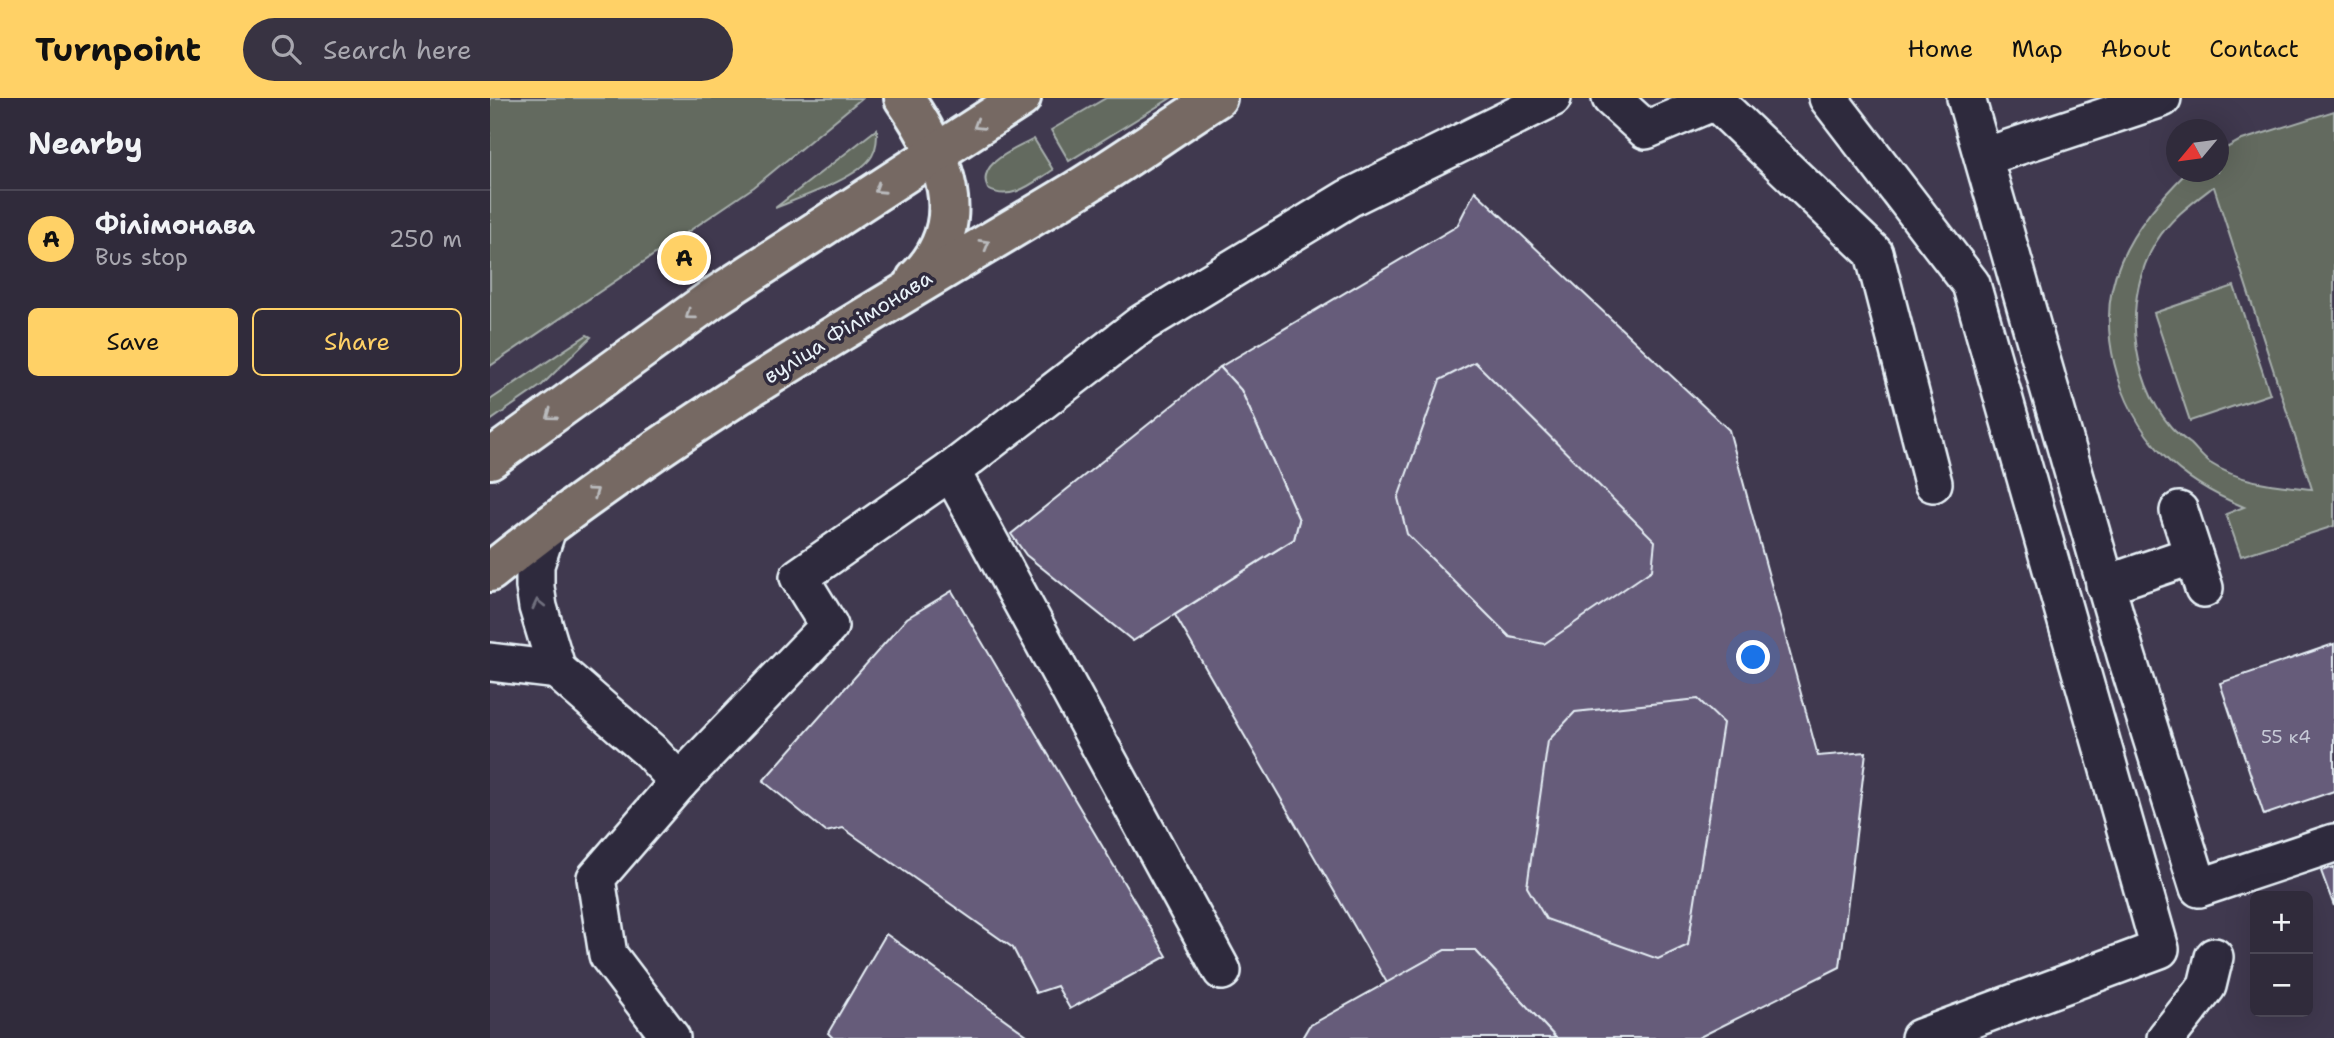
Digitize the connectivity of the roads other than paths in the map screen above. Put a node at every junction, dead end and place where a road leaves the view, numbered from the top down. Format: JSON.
{"nodes":[{"id":1,"x":904,"y":98,"type":"edge"},
{"id":2,"x":1021,"y":98,"type":"edge"},
{"id":3,"x":1217,"y":98,"type":"edge"},
{"id":4,"x":1552,"y":98,"type":"edge"},
{"id":5,"x":1611,"y":98,"type":"edge"},
{"id":6,"x":1828,"y":98,"type":"edge"},
{"id":7,"x":1966,"y":98,"type":"edge"},
{"id":8,"x":2162,"y":98,"type":"edge"},
{"id":9,"x":936,"y":152,"type":"junction"},
{"id":10,"x":1984,"y":157,"type":"junction"},
{"id":11,"x":905,"y":291,"type":"junction"},
{"id":12,"x":490,"y":459,"type":"edge"},
{"id":13,"x":951,"y":471,"type":"junction"},
{"id":14,"x":1933,"y":483,"type":"dead end"},
{"id":15,"x":2179,"y":511,"type":"dead end"},
{"id":16,"x":548,"y":526,"type":"junction"},
{"id":17,"x":494,"y":562,"type":"edge"},
{"id":18,"x":2105,"y":584,"type":"junction"},
{"id":19,"x":490,"y":662,"type":"edge"},
{"id":20,"x":557,"y":670,"type":"junction"},
{"id":21,"x":679,"y":782,"type":"junction"},
{"id":22,"x":2334,"y":844,"type":"edge"},
{"id":23,"x":2214,"y":957,"type":"dead end"},
{"id":24,"x":1222,"y":971,"type":"dead end"},
{"id":25,"x":671,"y":1038,"type":"edge"},
{"id":26,"x":1920,"y":1038,"type":"edge"},
{"id":27,"x":2166,"y":1038,"type":"edge"}],
"edges":[{"from":1,"to":9,"type":"main road"},
{"from":2,"to":9,"type":"main road","one_way":true},
{"from":11,"to":3,"type":"main road","name":"вуліца Філімонава","one_way":true},
{"from":4,"to":13,"type":"lane"},
{"from":5,"to":14,"type":"lane"},
{"from":6,"to":26,"type":"lane"},
{"from":7,"to":10,"type":"lane"},
{"from":8,"to":10,"type":"lane"},
{"from":9,"to":11,"type":"main road"},
{"from":9,"to":12,"type":"main road","one_way":true},
{"from":10,"to":18,"type":"lane"},
{"from":16,"to":11,"type":"main road","name":"вуліца Філімонава","one_way":true},
{"from":13,"to":21,"type":"lane"},
{"from":13,"to":24,"type":"lane"},
{"from":15,"to":18,"type":"lane"},
{"from":16,"to":17,"type":"main road","name":"вуліца Філімонава"},
{"from":20,"to":16,"type":"lane","one_way":true},
{"from":18,"to":22,"type":"lane"},
{"from":19,"to":20,"type":"lane"},
{"from":20,"to":21,"type":"lane"},
{"from":21,"to":25,"type":"lane"},
{"from":23,"to":27,"type":"lane"}]}
